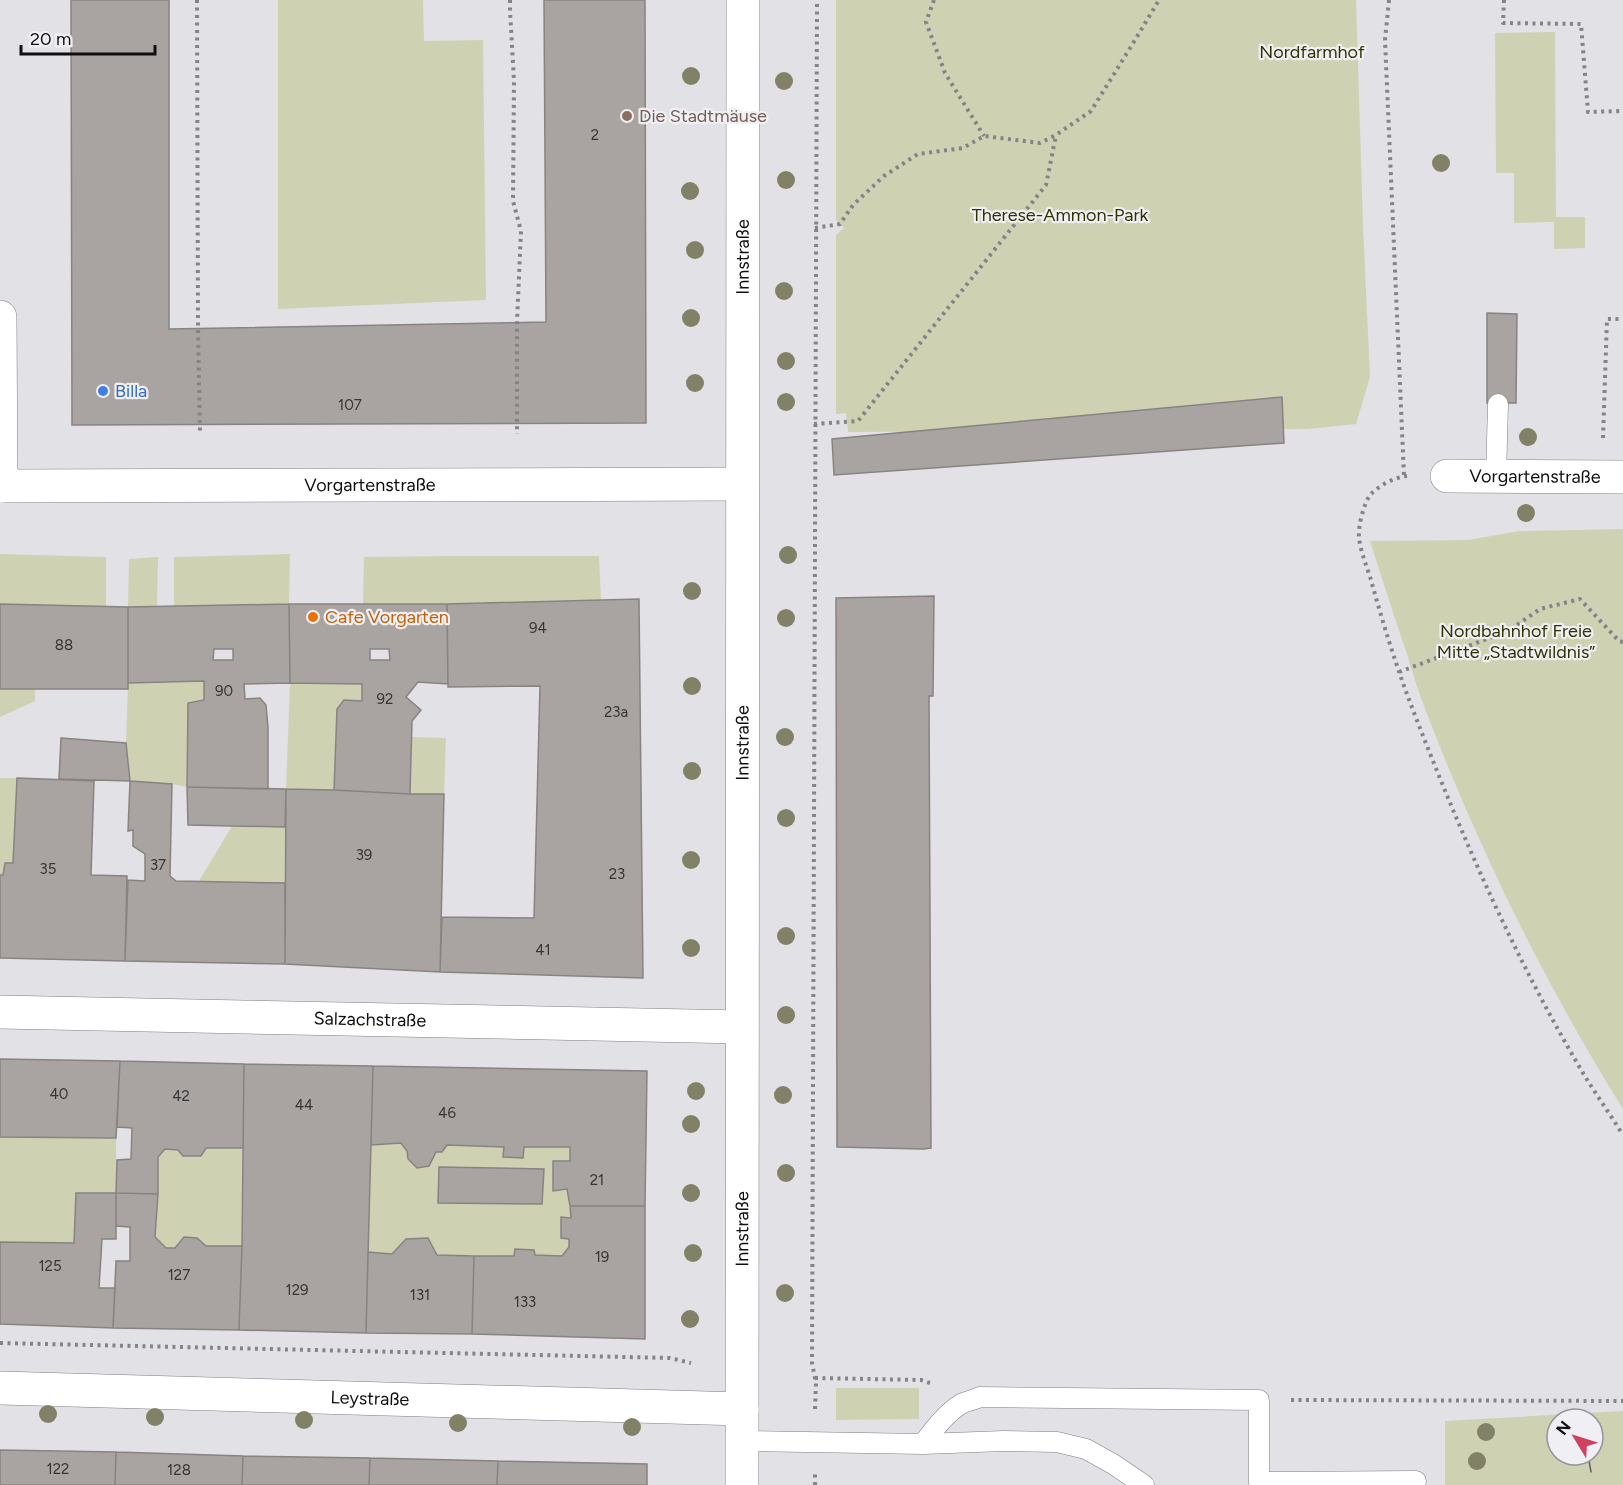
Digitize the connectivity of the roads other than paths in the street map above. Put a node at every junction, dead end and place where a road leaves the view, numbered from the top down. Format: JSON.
{"nodes":[{"id":1,"x":743,"y":0,"type":"edge"},
{"id":2,"x":0,"y":317,"type":"edge"},
{"id":3,"x":1498,"y":404,"type":"dead end"},
{"id":4,"x":1447,"y":476,"type":"road end"},
{"id":5,"x":1496,"y":477,"type":"junction"},
{"id":6,"x":1612,"y":477,"type":"edge"},
{"id":7,"x":742,"y":484,"type":"junction"},
{"id":8,"x":1,"y":486,"type":"edge"},
{"id":9,"x":0,"y":1012,"type":"edge"},
{"id":10,"x":742,"y":1028,"type":"junction"},
{"id":11,"x":0,"y":1388,"type":"edge"},
{"id":12,"x":742,"y":1425,"type":"junction"},
{"id":13,"x":923,"y":1444,"type":"junction"},
{"id":14,"x":1416,"y":1481,"type":"dead end"},
{"id":15,"x":741,"y":1485,"type":"edge"},
{"id":16,"x":1144,"y":1485,"type":"edge"}],
"edges":[{"from":1,"to":7,"type":"street","name":"Innstraße"},
{"from":2,"to":8,"type":"street"},
{"from":3,"to":5,"type":"lane"},
{"from":4,"to":5,"type":"street","name":"Vorgartenstraße"},
{"from":5,"to":6,"type":"street","name":"Vorgartenstraße"},
{"from":7,"to":8,"type":"street","name":"Vorgartenstraße"},
{"from":7,"to":10,"type":"street","name":"Innstraße"},
{"from":9,"to":10,"type":"street","name":"Salzachstraße"},
{"from":10,"to":12,"type":"street","name":"Innstraße"},
{"from":11,"to":12,"type":"street","name":"Leystraße"},
{"from":12,"to":13,"type":"lane"},
{"from":12,"to":15,"type":"street","name":"Innstraße"},
{"from":13,"to":14,"type":"lane"},
{"from":13,"to":16,"type":"lane"}]}
